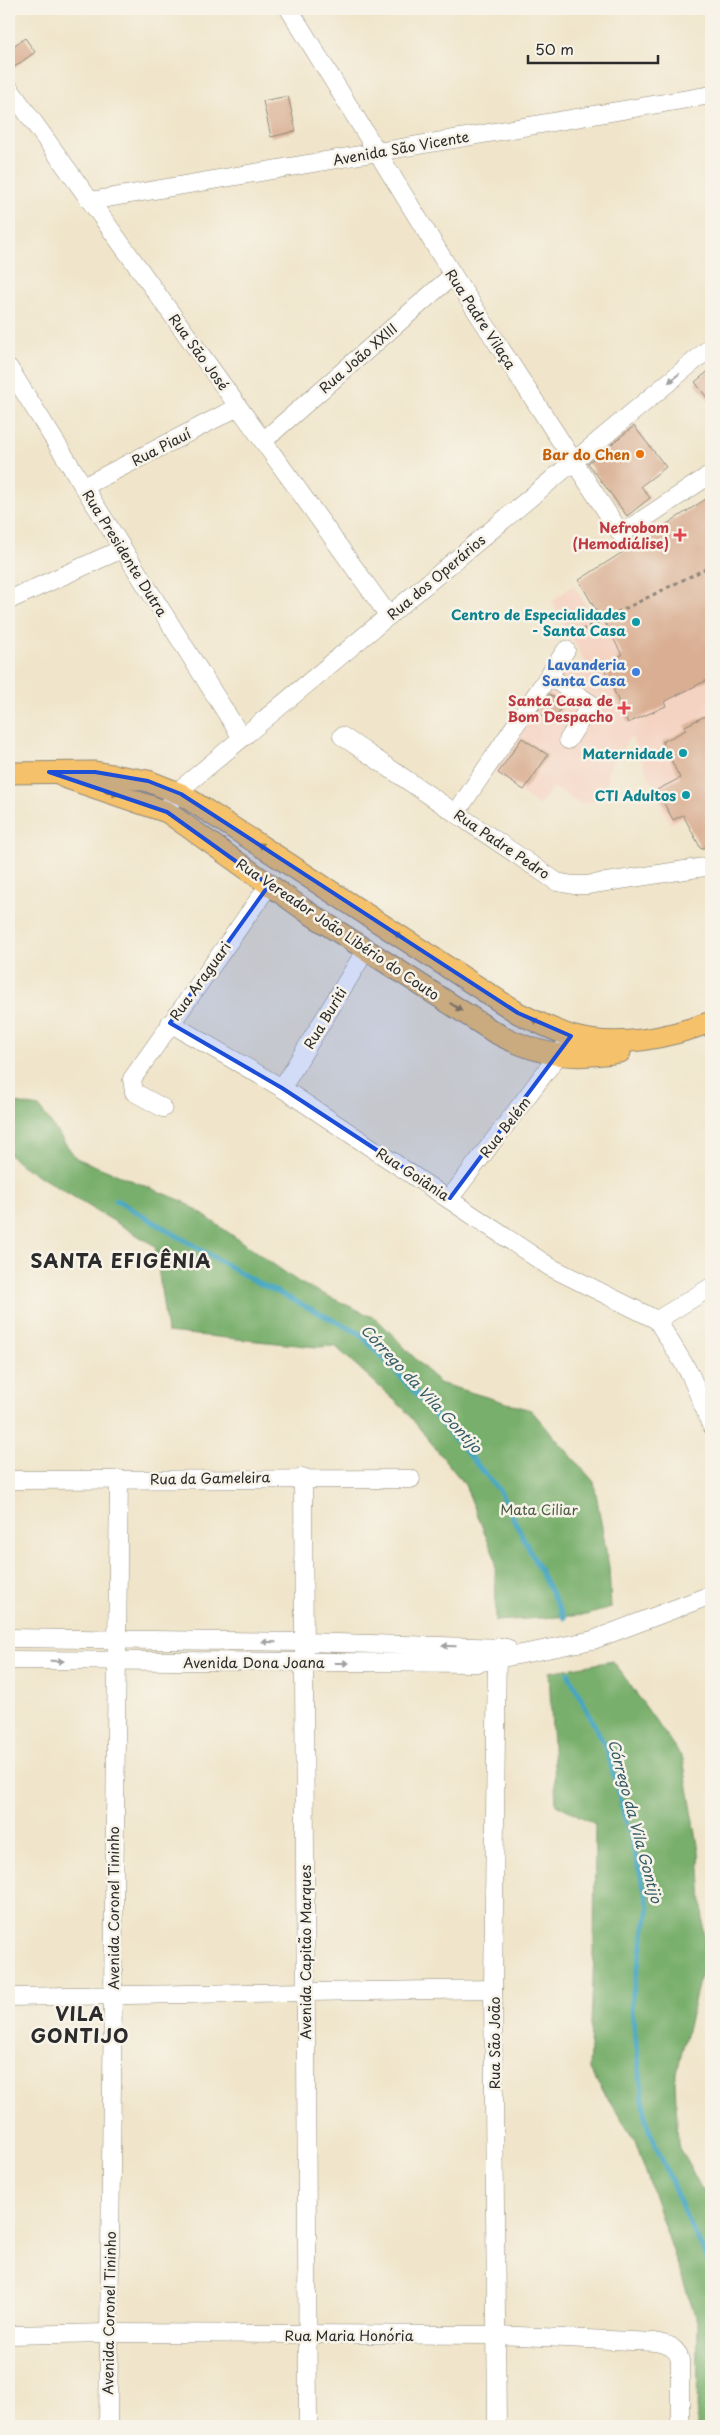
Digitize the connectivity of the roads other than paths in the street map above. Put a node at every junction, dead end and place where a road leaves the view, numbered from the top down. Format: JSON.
{"nodes":[{"id":1,"x":289,"y":9,"type":"edge"},
{"id":2,"x":9,"y":88,"type":"edge"},
{"id":3,"x":711,"y":95,"type":"edge"},
{"id":4,"x":379,"y":152,"type":"junction"},
{"id":5,"x":90,"y":201,"type":"junction"},
{"id":6,"x":453,"y":275,"type":"junction"},
{"id":7,"x":711,"y":347,"type":"edge"},
{"id":8,"x":9,"y":368,"type":"edge"},
{"id":9,"x":238,"y":407,"type":"junction"},
{"id":10,"x":263,"y":441,"type":"junction"},
{"id":11,"x":574,"y":461,"type":"junction"},
{"id":12,"x":711,"y":474,"type":"edge"},
{"id":13,"x":84,"y":487,"type":"junction"},
{"id":14,"x":122,"y":549,"type":"junction"},
{"id":15,"x":9,"y":600,"type":"edge"},
{"id":16,"x":389,"y":616,"type":"junction"},
{"id":17,"x":566,"y":650,"type":"dead end"},
{"id":18,"x":549,"y":676,"type":"junction"},
{"id":19,"x":342,"y":736,"type":"dead end"},
{"id":20,"x":242,"y":738,"type":"junction"},
{"id":21,"x":568,"y":740,"type":"dead end"},
{"id":22,"x":50,"y":772,"type":"junction"},
{"id":23,"x":9,"y":774,"type":"edge"},
{"id":24,"x":176,"y":793,"type":"junction"},
{"id":25,"x":167,"y":812,"type":"junction"},
{"id":26,"x":456,"y":813,"type":"junction"},
{"id":27,"x":711,"y":866,"type":"edge"},
{"id":28,"x":269,"y":885,"type":"junction"},
{"id":29,"x":367,"y":948,"type":"junction"},
{"id":30,"x":711,"y":1022,"type":"edge"},
{"id":31,"x":170,"y":1023,"type":"junction"},
{"id":32,"x":711,"y":1032,"type":"edge"},
{"id":33,"x":571,"y":1036,"type":"junction"},
{"id":34,"x":635,"y":1046,"type":"junction"},
{"id":35,"x":559,"y":1056,"type":"junction"},
{"id":36,"x":282,"y":1088,"type":"junction"},
{"id":37,"x":163,"y":1108,"type":"dead end"},
{"id":38,"x":450,"y":1198,"type":"junction"},
{"id":39,"x":711,"y":1287,"type":"edge"},
{"id":40,"x":657,"y":1320,"type":"junction"},
{"id":41,"x":711,"y":1425,"type":"edge"},
{"id":42,"x":303,"y":1478,"type":"junction"},
{"id":43,"x":411,"y":1478,"type":"dead end"},
{"id":44,"x":118,"y":1479,"type":"junction"},
{"id":45,"x":9,"y":1480,"type":"edge"},
{"id":46,"x":711,"y":1596,"type":"edge"},
{"id":47,"x":9,"y":1638,"type":"edge"},
{"id":48,"x":116,"y":1640,"type":"junction"},
{"id":49,"x":304,"y":1642,"type":"junction"},
{"id":50,"x":498,"y":1654,"type":"junction"},
{"id":51,"x":9,"y":1660,"type":"edge"},
{"id":52,"x":115,"y":1661,"type":"junction"},
{"id":53,"x":304,"y":1663,"type":"junction"},
{"id":54,"x":493,"y":1988,"type":"junction"},
{"id":55,"x":306,"y":1992,"type":"junction"},
{"id":56,"x":113,"y":1995,"type":"junction"},
{"id":57,"x":9,"y":1997,"type":"edge"},
{"id":58,"x":108,"y":2333,"type":"junction"},
{"id":59,"x":9,"y":2335,"type":"edge"},
{"id":60,"x":496,"y":2335,"type":"junction"},
{"id":61,"x":308,"y":2336,"type":"junction"},
{"id":62,"x":108,"y":2426,"type":"edge"},
{"id":63,"x":308,"y":2426,"type":"edge"},
{"id":64,"x":496,"y":2426,"type":"edge"},
{"id":65,"x":680,"y":2426,"type":"edge"}],
"edges":[{"from":1,"to":4,"type":"street","name":"Rua Padre Vilaça"},
{"from":2,"to":5,"type":"street","name":"Rua São José"},
{"from":3,"to":4,"type":"street","name":"Avenida São Vicente"},
{"from":4,"to":5,"type":"street","name":"Avenida São Vicente"},
{"from":4,"to":6,"type":"street","name":"Rua Padre Vilaça"},
{"from":5,"to":9,"type":"street","name":"Rua São José"},
{"from":6,"to":10,"type":"street","name":"Rua João XXIII"},
{"from":6,"to":11,"type":"street","name":"Rua Padre Vilaça"},
{"from":7,"to":11,"type":"street","name":"Rua dos Operários","one_way":true},
{"from":8,"to":13,"type":"street","name":"Rua Presidente Dutra"},
{"from":9,"to":10,"type":"street","name":"Rua São José"},
{"from":9,"to":13,"type":"street","name":"Rua Piauí"},
{"from":10,"to":16,"type":"street","name":"Rua São José"},
{"from":11,"to":12,"type":"street","name":"Rua Padre Vilaça"},
{"from":11,"to":16,"type":"street","name":"Rua dos Operários"},
{"from":13,"to":14,"type":"street","name":"Rua Presidente Dutra"},
{"from":14,"to":15,"type":"street"},
{"from":14,"to":20,"type":"street","name":"Rua Presidente Dutra"},
{"from":16,"to":20,"type":"street","name":"Rua dos Operários"},
{"from":17,"to":18,"type":"street"},
{"from":18,"to":21,"type":"street"},
{"from":18,"to":26,"type":"street"},
{"from":19,"to":26,"type":"street","name":"Rua Padre Pedro"},
{"from":20,"to":24,"type":"street","name":"Rua dos Operários"},
{"from":22,"to":23,"type":"main road","name":"Rua Vereador João Libério do Couto"},
{"from":22,"to":24,"type":"main road","name":"Rua Vereador João Libério do Couto"},
{"from":22,"to":25,"type":"main road","name":"Rua Vereador João Libério do Couto","one_way":true},
{"from":24,"to":25,"type":"street","name":"Rua dos Operários"},
{"from":33,"to":24,"type":"main road","name":"Rua Vereador João Libério do Couto","one_way":true},
{"from":25,"to":28,"type":"main road","name":"Rua Vereador João Libério do Couto"},
{"from":26,"to":27,"type":"street","name":"Rua Padre Pedro"},
{"from":28,"to":29,"type":"main road","name":"Rua Vereador João Libério do Couto"},
{"from":28,"to":31,"type":"street","name":"Rua Araguari"},
{"from":29,"to":35,"type":"main road","name":"Rua Vereador João Libério do Couto","one_way":true},
{"from":29,"to":36,"type":"street","name":"Rua Buriti"},
{"from":30,"to":34,"type":"main road"},
{"from":31,"to":36,"type":"street","name":"Rua Goiânia"},
{"from":31,"to":37,"type":"street","name":"Rua Araguari"},
{"from":32,"to":34,"type":"main road"},
{"from":33,"to":34,"type":"main road","name":"Rua Vereador João Libério do Couto"},
{"from":33,"to":35,"type":"street","name":"Rua Belém"},
{"from":34,"to":35,"type":"main road","name":"Rua Vereador João Libério do Couto"},
{"from":35,"to":38,"type":"street","name":"Rua Belém"},
{"from":36,"to":38,"type":"street","name":"Rua Goiânia"},
{"from":38,"to":40,"type":"street","name":"Rua Goiânia"},
{"from":39,"to":40,"type":"street"},
{"from":40,"to":41,"type":"street"},
{"from":42,"to":43,"type":"street","name":"Rua da Gameleira"},
{"from":42,"to":44,"type":"street","name":"Rua da Gameleira"},
{"from":42,"to":49,"type":"street","name":"Avenida Capitão Marques"},
{"from":44,"to":45,"type":"street","name":"Rua da Gameleira"},
{"from":44,"to":48,"type":"street","name":"Avenida Coronel Tininho"},
{"from":46,"to":50,"type":"street"},
{"from":47,"to":48,"type":"street","name":"Avenida Dona Joana"},
{"from":49,"to":48,"type":"street","name":"Avenida Dona Joana","one_way":true},
{"from":48,"to":52,"type":"street","name":"Avenida Coronel Tininho"},
{"from":50,"to":49,"type":"street","name":"Avenida Dona Joana","one_way":true},
{"from":49,"to":53,"type":"street","name":"Avenida Capitão Marques"},
{"from":53,"to":50,"type":"street","name":"Avenida Dona Joana","one_way":true},
{"from":50,"to":54,"type":"street","name":"Rua São João"},
{"from":51,"to":52,"type":"street","name":"Avenida Dona Joana","one_way":true},
{"from":52,"to":53,"type":"street","name":"Avenida Dona Joana"},
{"from":52,"to":56,"type":"street","name":"Avenida Coronel Tininho"},
{"from":53,"to":55,"type":"street","name":"Avenida Capitão Marques"},
{"from":54,"to":55,"type":"street"},
{"from":54,"to":60,"type":"street","name":"Rua São João"},
{"from":55,"to":56,"type":"street"},
{"from":55,"to":61,"type":"street","name":"Avenida Capitão Marques"},
{"from":56,"to":57,"type":"street"},
{"from":56,"to":58,"type":"street","name":"Avenida Coronel Tininho"},
{"from":58,"to":59,"type":"street","name":"Rua Maria Honória"},
{"from":58,"to":61,"type":"street","name":"Rua Maria Honória"},
{"from":58,"to":62,"type":"street","name":"Avenida Coronel Tininho"},
{"from":60,"to":61,"type":"street","name":"Rua Maria Honória"},
{"from":60,"to":64,"type":"street","name":"Rua São João"},
{"from":60,"to":65,"type":"street","name":"Rua Maria Honória"},
{"from":61,"to":63,"type":"street","name":"Avenida Capitão Marques"}]}
